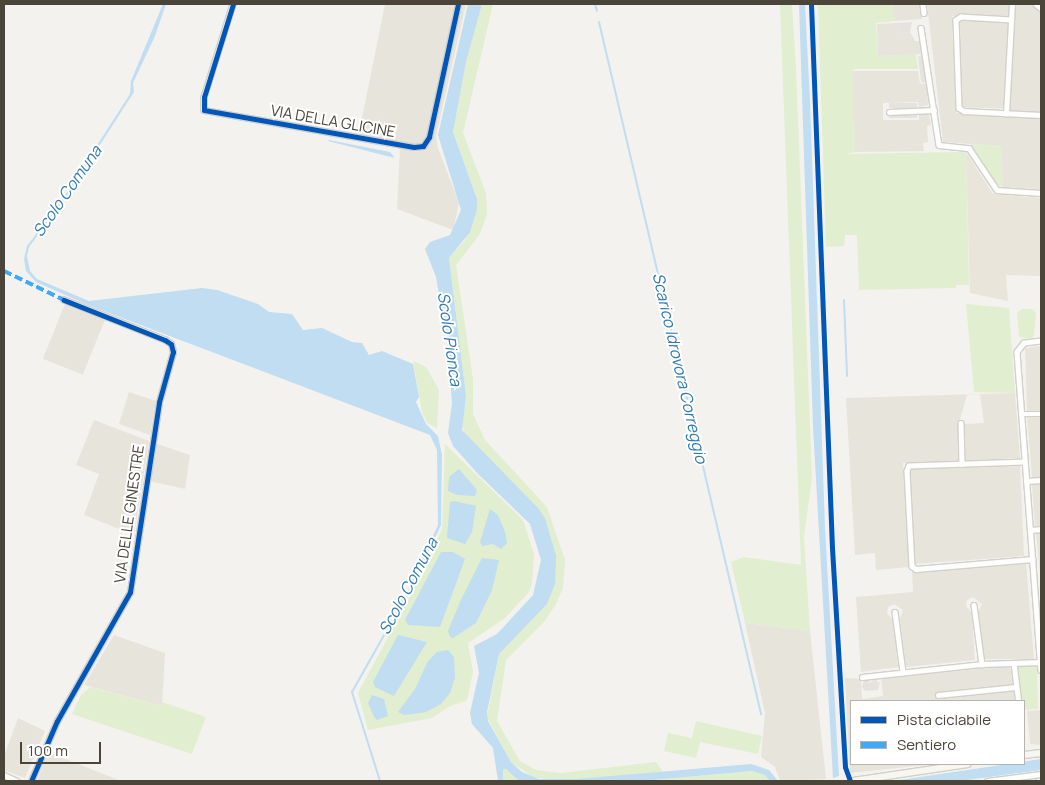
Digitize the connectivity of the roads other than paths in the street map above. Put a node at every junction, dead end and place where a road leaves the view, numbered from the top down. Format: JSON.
{"nodes":[{"id":1,"x":233,"y":4,"type":"edge"},
{"id":2,"x":458,"y":4,"type":"edge"},
{"id":3,"x":923,"y":4,"type":"edge"},
{"id":4,"x":1012,"y":4,"type":"edge"},
{"id":5,"x":1036,"y":4,"type":"edge"},
{"id":6,"x":1041,"y":8,"type":"edge"},
{"id":7,"x":924,"y":13,"type":"dead end"},
{"id":8,"x":1011,"y":20,"type":"junction"},
{"id":9,"x":921,"y":28,"type":"dead end"},
{"id":10,"x":934,"y":110,"type":"junction"},
{"id":11,"x":889,"y":112,"type":"dead end"},
{"id":12,"x":1006,"y":114,"type":"junction"},
{"id":13,"x":1041,"y":115,"type":"edge"},
{"id":14,"x":1041,"y":193,"type":"edge"},
{"id":15,"x":64,"y":300,"type":"dead end"},
{"id":16,"x":1041,"y":341,"type":"edge"},
{"id":17,"x":1022,"y":414,"type":"junction"},
{"id":18,"x":1041,"y":414,"type":"edge"},
{"id":19,"x":961,"y":423,"type":"dead end"},
{"id":20,"x":1025,"y":462,"type":"junction"},
{"id":21,"x":962,"y":464,"type":"junction"},
{"id":22,"x":1041,"y":480,"type":"edge"},
{"id":23,"x":1026,"y":481,"type":"junction"},
{"id":24,"x":1041,"y":529,"type":"edge"},
{"id":25,"x":1030,"y":530,"type":"junction"},
{"id":26,"x":1033,"y":559,"type":"junction"},
{"id":27,"x":1034,"y":576,"type":"junction"},
{"id":28,"x":1041,"y":576,"type":"edge"},
{"id":29,"x":974,"y":605,"type":"dead end"},
{"id":30,"x":895,"y":612,"type":"dead end"},
{"id":31,"x":1040,"y":631,"type":"edge"},
{"id":32,"x":1041,"y":662,"type":"edge"},
{"id":33,"x":1014,"y":663,"type":"junction"},
{"id":34,"x":982,"y":664,"type":"junction"},
{"id":35,"x":1041,"y":670,"type":"edge"},
{"id":36,"x":902,"y":672,"type":"junction"},
{"id":37,"x":862,"y":676,"type":"dead end"},
{"id":38,"x":1016,"y":687,"type":"junction"},
{"id":39,"x":938,"y":695,"type":"dead end"},
{"id":40,"x":1019,"y":700,"type":"edge"},
{"id":41,"x":1041,"y":753,"type":"edge"},
{"id":42,"x":1025,"y":755,"type":"edge"},
{"id":43,"x":961,"y":765,"type":"edge"},
{"id":44,"x":1041,"y":774,"type":"edge"},
{"id":45,"x":4,"y":775,"type":"edge"},
{"id":46,"x":1014,"y":780,"type":"edge"},
{"id":47,"x":17,"y":781,"type":"edge"},
{"id":48,"x":31,"y":781,"type":"edge"},
{"id":49,"x":852,"y":781,"type":"edge"},
{"id":50,"x":988,"y":781,"type":"edge"}],
"edges":[{"from":1,"to":2,"type":"street","name":"VIA DELLA GLICINE"},
{"from":3,"to":7,"type":"street"},
{"from":4,"to":8,"type":"street"},
{"from":5,"to":6,"type":"street"},
{"from":8,"to":12,"type":"street"},
{"from":8,"to":12,"type":"street"},
{"from":9,"to":10,"type":"street"},
{"from":10,"to":11,"type":"street"},
{"from":10,"to":14,"type":"street"},
{"from":12,"to":13,"type":"street"},
{"from":15,"to":48,"type":"street","name":"VIA DELLE GINESTRE"},
{"from":16,"to":17,"type":"street"},
{"from":17,"to":18,"type":"street"},
{"from":17,"to":20,"type":"street"},
{"from":19,"to":21,"type":"street"},
{"from":20,"to":21,"type":"street"},
{"from":20,"to":23,"type":"street"},
{"from":21,"to":26,"type":"street"},
{"from":22,"to":23,"type":"street"},
{"from":23,"to":25,"type":"street"},
{"from":24,"to":25,"type":"street"},
{"from":25,"to":26,"type":"street"},
{"from":26,"to":27,"type":"street"},
{"from":27,"to":28,"type":"street"},
{"from":27,"to":31,"type":"street"},
{"from":29,"to":34,"type":"street"},
{"from":30,"to":36,"type":"street"},
{"from":31,"to":32,"type":"street"},
{"from":32,"to":33,"type":"street"},
{"from":32,"to":35,"type":"street"},
{"from":33,"to":34,"type":"street"},
{"from":33,"to":38,"type":"street"},
{"from":34,"to":36,"type":"street"},
{"from":36,"to":37,"type":"street"},
{"from":38,"to":39,"type":"street"},
{"from":38,"to":40,"type":"street"},
{"from":41,"to":42,"type":"main road"},
{"from":43,"to":49,"type":"main road"},
{"from":44,"to":46,"type":"street"},
{"from":45,"to":47,"type":"street"},
{"from":46,"to":50,"type":"street"}]}
